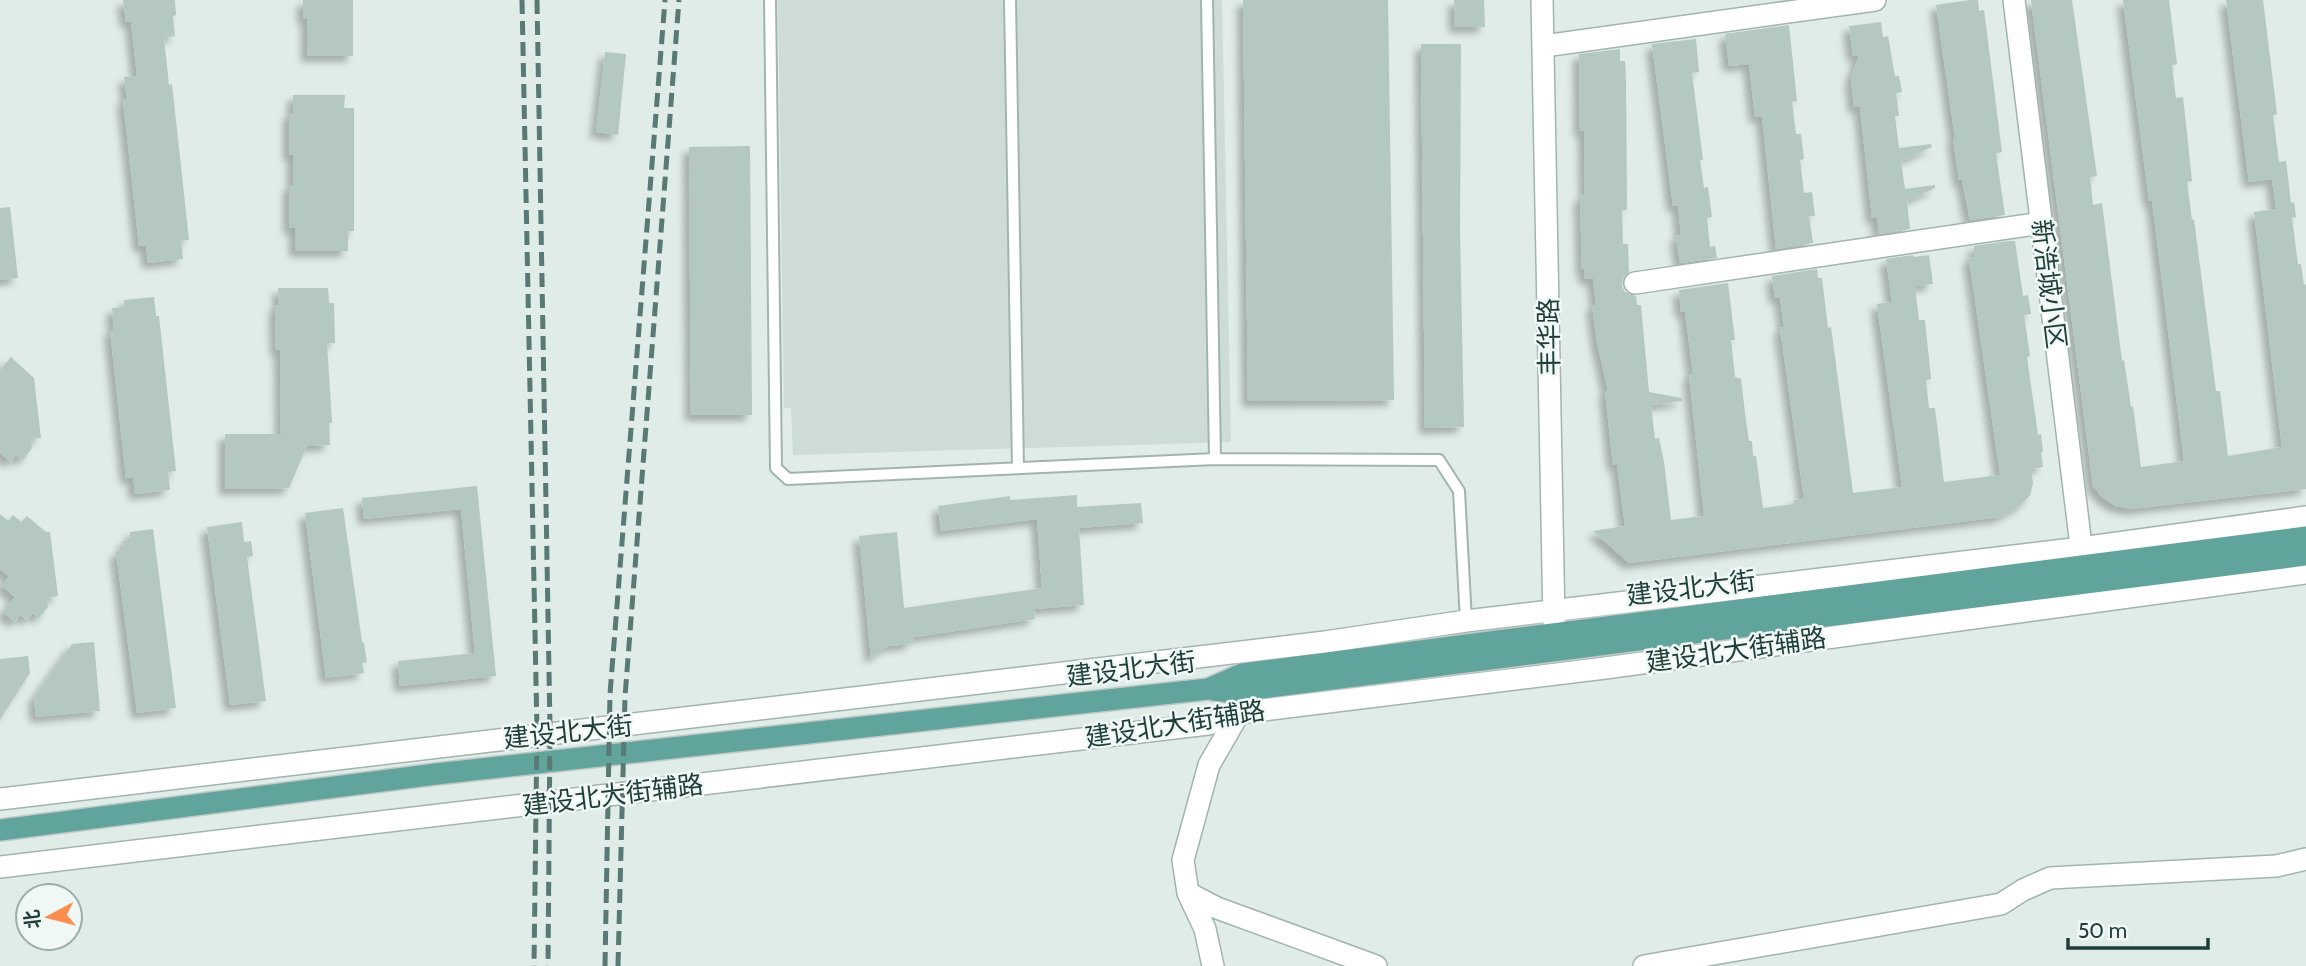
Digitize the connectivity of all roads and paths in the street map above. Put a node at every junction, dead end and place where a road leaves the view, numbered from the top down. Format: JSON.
{"nodes":[{"id":1,"x":770,"y":0,"type":"edge"},
{"id":2,"x":1010,"y":0,"type":"edge"},
{"id":3,"x":1208,"y":0,"type":"edge"},
{"id":4,"x":1542,"y":0,"type":"edge"},
{"id":5,"x":1875,"y":0,"type":"edge"},
{"id":6,"x":2014,"y":0,"type":"edge"},
{"id":7,"x":1544,"y":46,"type":"junction"},
{"id":8,"x":2041,"y":223,"type":"junction"},
{"id":9,"x":1635,"y":283,"type":"dead end"},
{"id":10,"x":1215,"y":459,"type":"junction"},
{"id":11,"x":1018,"y":468,"type":"junction"},
{"id":12,"x":2306,"y":517,"type":"edge"},
{"id":13,"x":2306,"y":537,"type":"edge"},
{"id":14,"x":2306,"y":555,"type":"edge"},
{"id":15,"x":2083,"y":558,"type":"junction"},
{"id":16,"x":2306,"y":573,"type":"edge"},
{"id":17,"x":1554,"y":610,"type":"junction"},
{"id":18,"x":1466,"y":621,"type":"junction"},
{"id":19,"x":1555,"y":642,"type":"junction"},
{"id":20,"x":1558,"y":673,"type":"junction"},
{"id":21,"x":1239,"y":713,"type":"junction"},
{"id":22,"x":0,"y":799,"type":"edge"},
{"id":23,"x":0,"y":830,"type":"edge"},
{"id":24,"x":2306,"y":859,"type":"edge"},
{"id":25,"x":0,"y":867,"type":"edge"},
{"id":26,"x":1188,"y":893,"type":"junction"},
{"id":27,"x":1213,"y":966,"type":"edge"},
{"id":28,"x":1376,"y":966,"type":"edge"},
{"id":29,"x":1644,"y":966,"type":"edge"}],
"edges":[{"from":1,"to":11,"type":"lane"},
{"from":2,"to":11,"type":"lane"},
{"from":3,"to":10,"type":"lane"},
{"from":4,"to":7,"type":"street","name":"丰华路"},
{"from":5,"to":7,"type":"street"},
{"from":6,"to":8,"type":"street","name":"新浩城小区"},
{"from":7,"to":17,"type":"street","name":"丰华路"},
{"from":8,"to":9,"type":"street"},
{"from":8,"to":15,"type":"street","name":"新浩城小区"},
{"from":10,"to":11,"type":"lane"},
{"from":10,"to":18,"type":"lane"},
{"from":12,"to":15,"type":"street"},
{"from":13,"to":15,"type":"main road","name":"建设北大街"},
{"from":14,"to":19,"type":"main road"},
{"from":15,"to":17,"type":"street"},
{"from":15,"to":19,"type":"main road","name":"建设北大街"},
{"from":16,"to":20,"type":"street","name":"建设北大街辅路"},
{"from":17,"to":18,"type":"street"},
{"from":17,"to":19,"type":"street","name":"丰华路"},
{"from":18,"to":22,"type":"street"},
{"from":19,"to":20,"type":"street","name":"丰华路"},
{"from":19,"to":23,"type":"main road","name":"建设北大街"},
{"from":20,"to":21,"type":"street","name":"建设北大街辅路"},
{"from":21,"to":25,"type":"street","name":"建设北大街辅路"},
{"from":21,"to":26,"type":"street"},
{"from":24,"to":29,"type":"street"},
{"from":26,"to":27,"type":"street"},
{"from":26,"to":28,"type":"street"}]}
